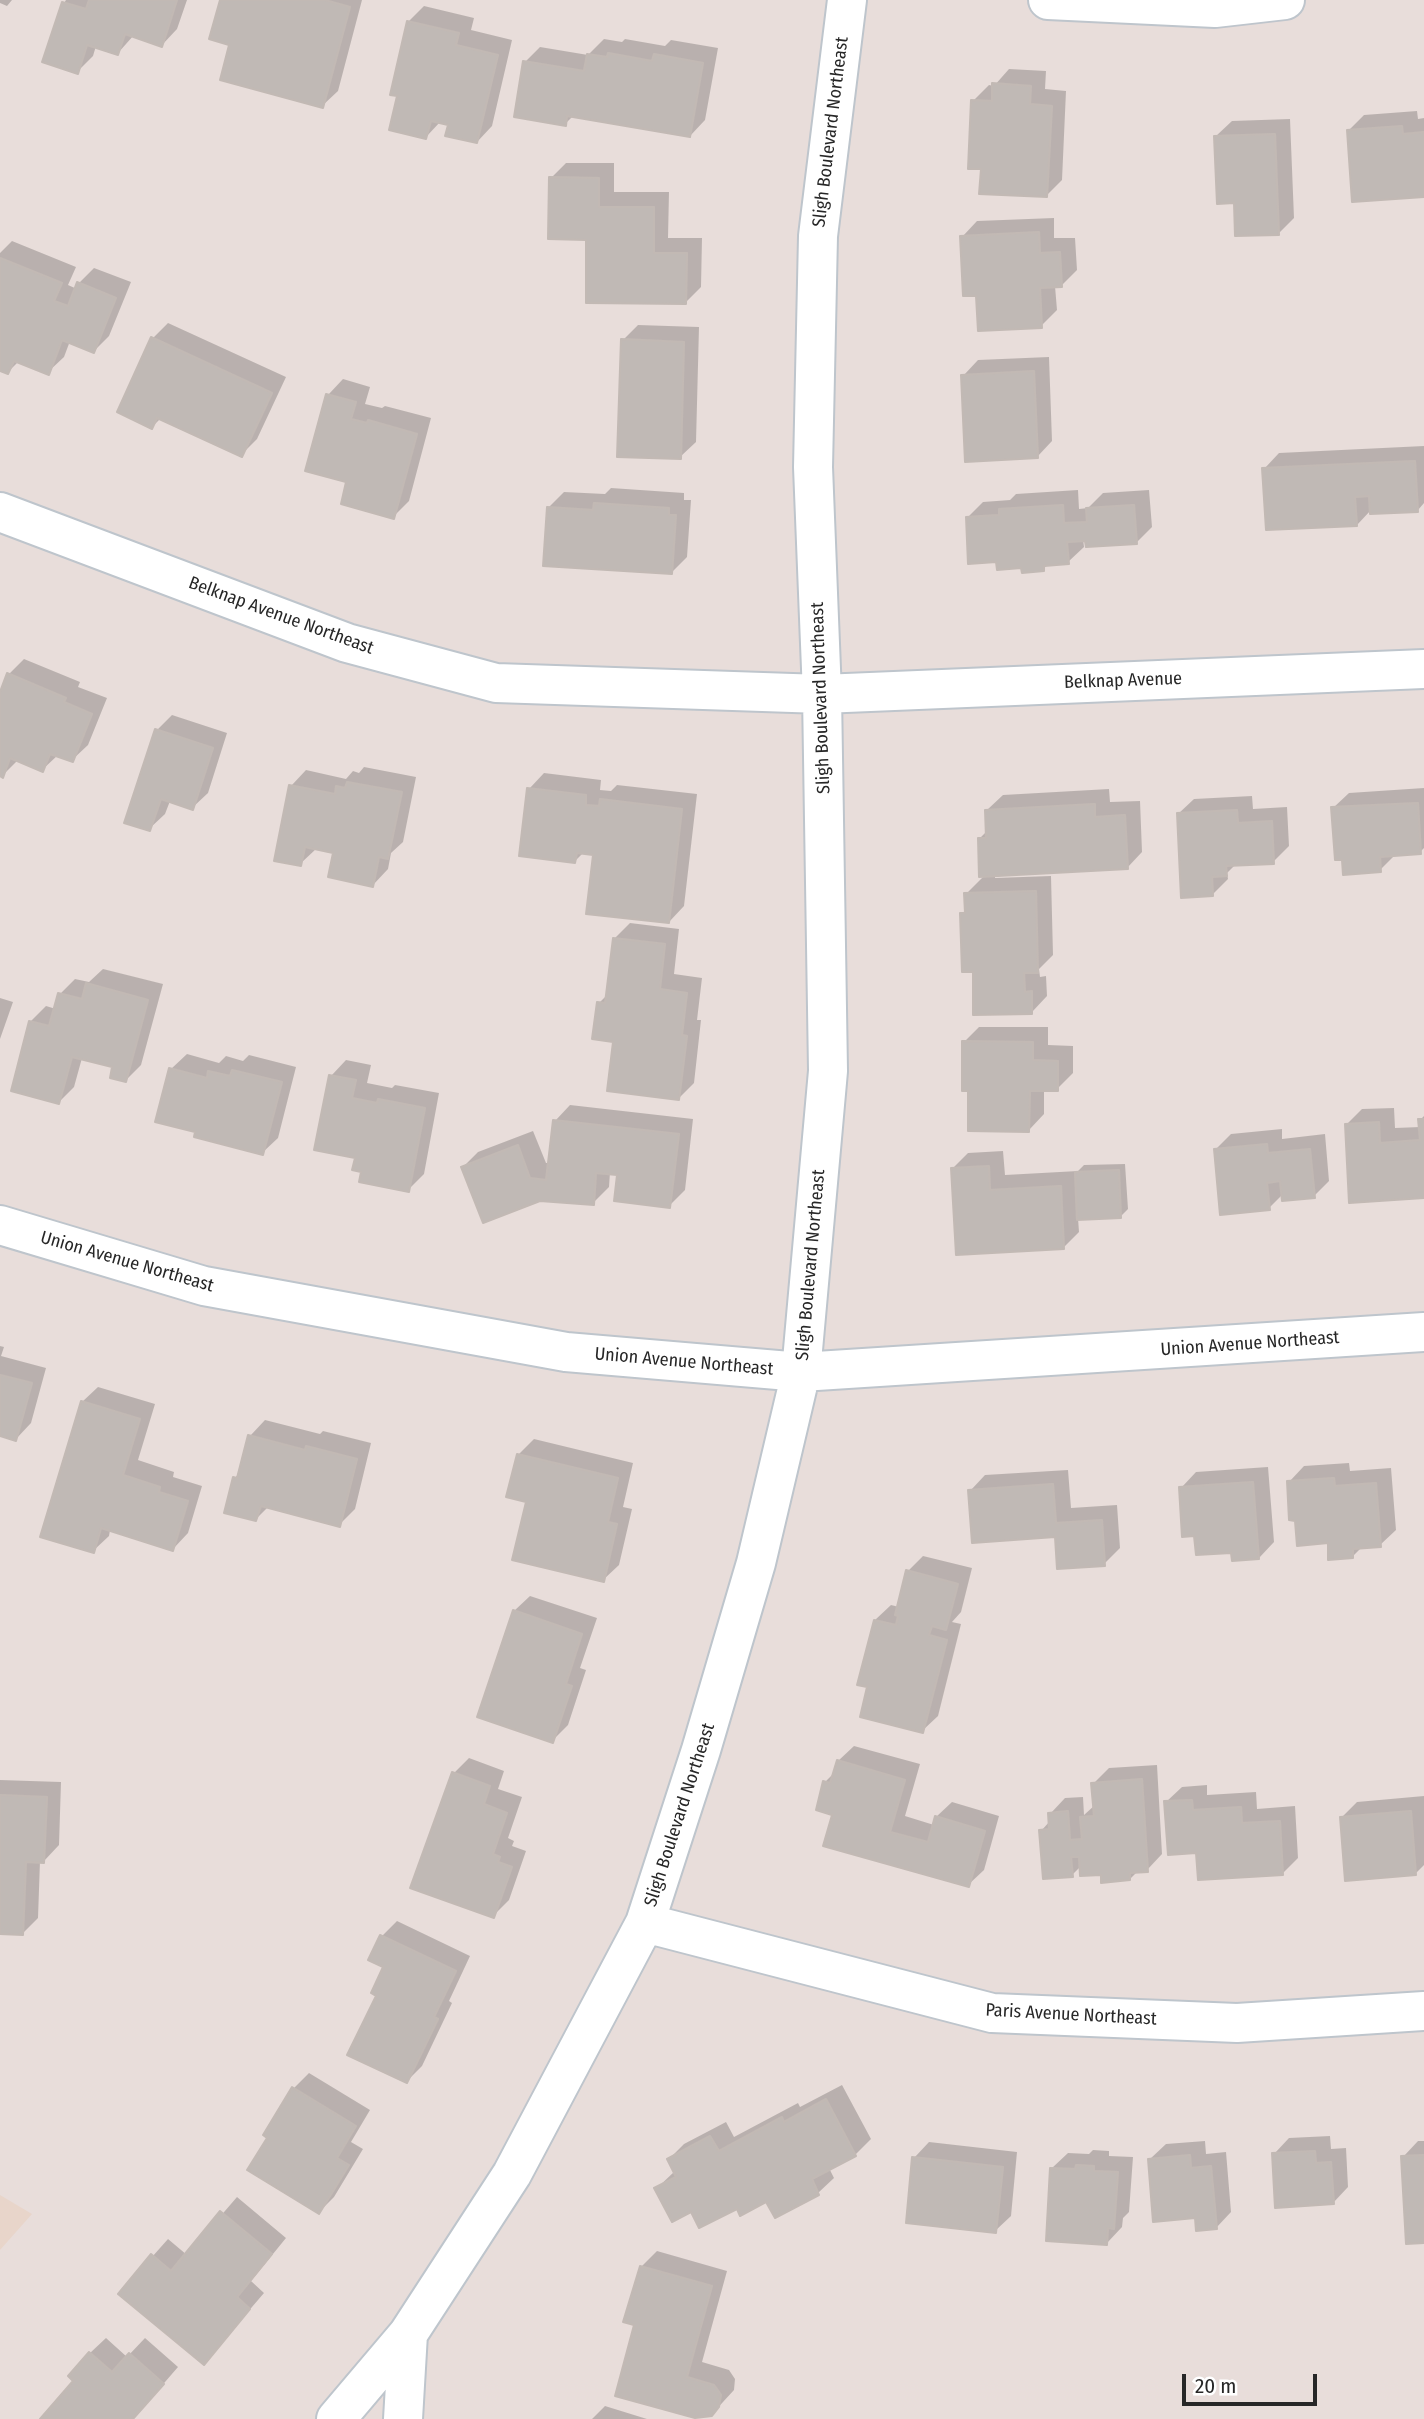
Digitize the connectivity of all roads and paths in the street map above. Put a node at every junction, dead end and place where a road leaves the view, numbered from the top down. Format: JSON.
{"nodes":[{"id":1,"x":847,"y":0,"type":"edge"},
{"id":2,"x":1048,"y":0,"type":"edge"},
{"id":3,"x":1285,"y":0,"type":"edge"},
{"id":4,"x":0,"y":512,"type":"edge"},
{"id":5,"x":1424,"y":669,"type":"edge"},
{"id":6,"x":822,"y":694,"type":"junction"},
{"id":7,"x":0,"y":1224,"type":"edge"},
{"id":8,"x":1424,"y":1332,"type":"edge"},
{"id":9,"x":801,"y":1372,"type":"junction"},
{"id":10,"x":645,"y":1923,"type":"junction"},
{"id":11,"x":1424,"y":2011,"type":"edge"},
{"id":12,"x":408,"y":2334,"type":"junction"},
{"id":13,"x":336,"y":2419,"type":"edge"},
{"id":14,"x":402,"y":2419,"type":"edge"}],
"edges":[{"from":1,"to":6,"type":"street","name":"Sligh Boulevard Northeast"},
{"from":2,"to":3,"type":"street"},
{"from":4,"to":6,"type":"street","name":"Belknap Avenue Northeast"},
{"from":5,"to":6,"type":"street","name":"Belknap Avenue"},
{"from":6,"to":9,"type":"street","name":"Sligh Boulevard Northeast"},
{"from":7,"to":9,"type":"street","name":"Union Avenue Northeast"},
{"from":8,"to":9,"type":"street","name":"Union Avenue Northeast"},
{"from":9,"to":10,"type":"street","name":"Sligh Boulevard Northeast"},
{"from":10,"to":11,"type":"street","name":"Paris Avenue Northeast"},
{"from":10,"to":12,"type":"street","name":"Sligh Boulevard Northeast"},
{"from":12,"to":13,"type":"street","name":"Sligh Boulevard Northeast"},
{"from":12,"to":14,"type":"street"}]}
